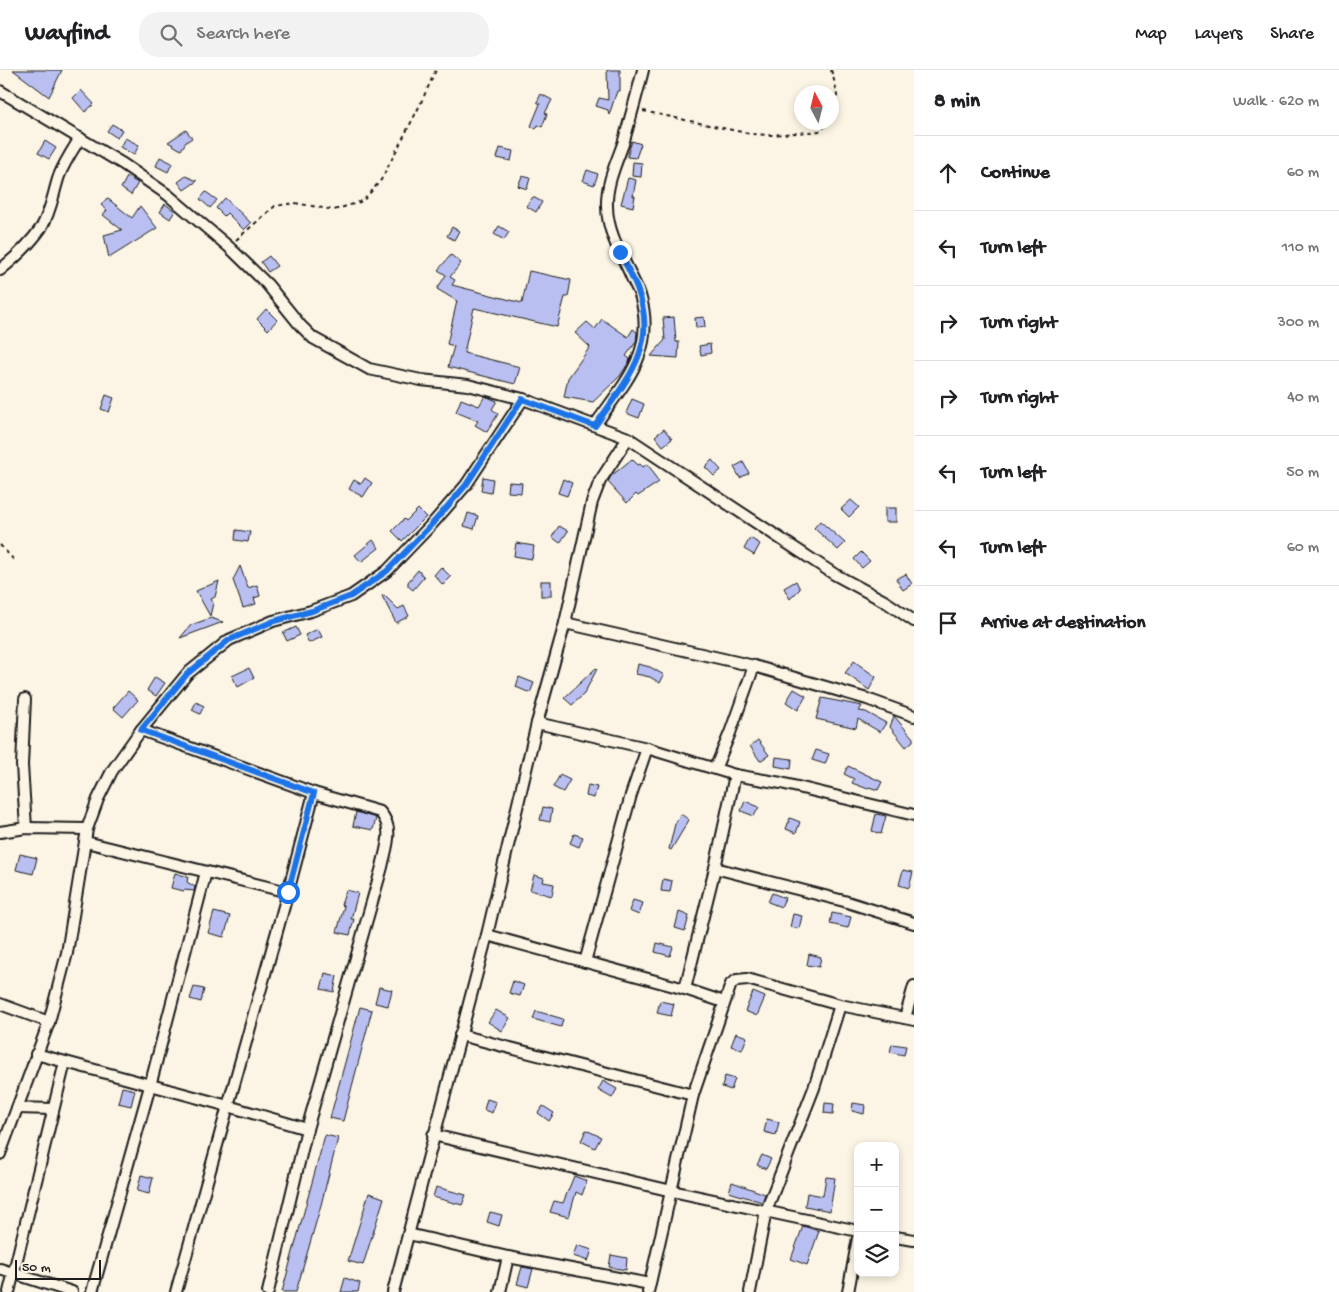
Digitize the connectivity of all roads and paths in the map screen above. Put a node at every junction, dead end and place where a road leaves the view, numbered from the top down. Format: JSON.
{"nodes":[{"id":1,"x":436,"y":70,"type":"edge"},
{"id":2,"x":643,"y":70,"type":"edge"},
{"id":3,"x":831,"y":70,"type":"edge"},
{"id":4,"x":835,"y":85,"type":"edge"},
{"id":5,"x":0,"y":91,"type":"edge"},
{"id":6,"x":634,"y":109,"type":"junction"},
{"id":7,"x":822,"y":130,"type":"edge"},
{"id":8,"x":80,"y":138,"type":"junction"},
{"id":9,"x":229,"y":247,"type":"junction"},
{"id":10,"x":0,"y":270,"type":"edge"},
{"id":11,"x":522,"y":399,"type":"junction"},
{"id":12,"x":595,"y":426,"type":"junction"},
{"id":13,"x":628,"y":438,"type":"junction"},
{"id":14,"x":0,"y":545,"type":"edge"},
{"id":15,"x":14,"y":560,"type":"dead end"},
{"id":16,"x":914,"y":621,"type":"edge"},
{"id":17,"x":565,"y":623,"type":"junction"},
{"id":18,"x":754,"y":666,"type":"junction"},
{"id":19,"x":25,"y":699,"type":"dead end"},
{"id":20,"x":914,"y":716,"type":"edge"},
{"id":21,"x":537,"y":722,"type":"junction"},
{"id":22,"x":141,"y":730,"type":"junction"},
{"id":23,"x":647,"y":748,"type":"junction"},
{"id":24,"x":715,"y":769,"type":"junction"},
{"id":25,"x":735,"y":775,"type":"junction"},
{"id":26,"x":314,"y":793,"type":"junction"},
{"id":27,"x":914,"y":815,"type":"edge"},
{"id":28,"x":26,"y":828,"type":"junction"},
{"id":29,"x":87,"y":829,"type":"junction"},
{"id":30,"x":0,"y":832,"type":"edge"},
{"id":31,"x":86,"y":842,"type":"junction"},
{"id":32,"x":715,"y":868,"type":"junction"},
{"id":33,"x":206,"y":872,"type":"junction"},
{"id":34,"x":288,"y":892,"type":"junction"},
{"id":35,"x":914,"y":923,"type":"edge"},
{"id":36,"x":487,"y":935,"type":"junction"},
{"id":37,"x":585,"y":962,"type":"junction"},
{"id":38,"x":914,"y":986,"type":"edge"},
{"id":39,"x":685,"y":989,"type":"junction"},
{"id":40,"x":724,"y":1002,"type":"junction"},
{"id":41,"x":0,"y":1004,"type":"edge"},
{"id":42,"x":840,"y":1005,"type":"junction"},
{"id":43,"x":910,"y":1019,"type":"edge"},
{"id":44,"x":49,"y":1022,"type":"junction"},
{"id":45,"x":460,"y":1035,"type":"junction"},
{"id":46,"x":36,"y":1054,"type":"junction"},
{"id":47,"x":65,"y":1062,"type":"junction"},
{"id":48,"x":150,"y":1086,"type":"junction"},
{"id":49,"x":693,"y":1095,"type":"junction"},
{"id":50,"x":228,"y":1106,"type":"junction"},
{"id":51,"x":17,"y":1108,"type":"junction"},
{"id":52,"x":53,"y":1109,"type":"junction"},
{"id":53,"x":308,"y":1129,"type":"junction"},
{"id":54,"x":433,"y":1135,"type":"junction"},
{"id":55,"x":0,"y":1154,"type":"edge"},
{"id":56,"x":672,"y":1191,"type":"junction"},
{"id":57,"x":766,"y":1211,"type":"junction"},
{"id":58,"x":854,"y":1230,"type":"edge"},
{"id":59,"x":408,"y":1234,"type":"junction"},
{"id":60,"x":899,"y":1238,"type":"edge"},
{"id":61,"x":914,"y":1240,"type":"edge"},
{"id":62,"x":508,"y":1256,"type":"junction"},
{"id":63,"x":854,"y":1260,"type":"edge"},
{"id":64,"x":0,"y":1269,"type":"edge"},
{"id":65,"x":14,"y":1274,"type":"junction"},
{"id":66,"x":649,"y":1288,"type":"edge"},
{"id":67,"x":9,"y":1292,"type":"edge"},
{"id":68,"x":72,"y":1292,"type":"edge"},
{"id":69,"x":92,"y":1292,"type":"edge"},
{"id":70,"x":176,"y":1292,"type":"edge"},
{"id":71,"x":268,"y":1292,"type":"edge"},
{"id":72,"x":393,"y":1292,"type":"edge"},
{"id":73,"x":500,"y":1292,"type":"edge"},
{"id":74,"x":750,"y":1292,"type":"edge"},
{"id":75,"x":848,"y":1292,"type":"edge"}],
"edges":[{"from":1,"to":9,"type":"path"},
{"from":2,"to":6,"type":"street"},
{"from":3,"to":4,"type":"path"},
{"from":5,"to":8,"type":"street"},
{"from":6,"to":7,"type":"path"},
{"from":6,"to":12,"type":"street"},
{"from":8,"to":9,"type":"street"},
{"from":8,"to":10,"type":"street"},
{"from":9,"to":11,"type":"street"},
{"from":11,"to":12,"type":"street"},
{"from":11,"to":22,"type":"street"},
{"from":12,"to":13,"type":"street"},
{"from":13,"to":16,"type":"street"},
{"from":13,"to":17,"type":"street"},
{"from":14,"to":15,"type":"path"},
{"from":17,"to":18,"type":"street"},
{"from":17,"to":21,"type":"street"},
{"from":18,"to":20,"type":"street"},
{"from":18,"to":24,"type":"street"},
{"from":19,"to":28,"type":"street"},
{"from":21,"to":23,"type":"street"},
{"from":21,"to":36,"type":"street"},
{"from":22,"to":26,"type":"street"},
{"from":22,"to":29,"type":"street"},
{"from":23,"to":24,"type":"street"},
{"from":23,"to":37,"type":"street"},
{"from":24,"to":25,"type":"street"},
{"from":25,"to":27,"type":"street"},
{"from":25,"to":32,"type":"street"},
{"from":26,"to":34,"type":"street"},
{"from":26,"to":53,"type":"street"},
{"from":28,"to":29,"type":"street"},
{"from":28,"to":30,"type":"street"},
{"from":29,"to":31,"type":"street"},
{"from":31,"to":33,"type":"street"},
{"from":31,"to":44,"type":"street"},
{"from":32,"to":35,"type":"street"},
{"from":32,"to":39,"type":"street"},
{"from":33,"to":34,"type":"street"},
{"from":33,"to":48,"type":"street"},
{"from":34,"to":50,"type":"street"},
{"from":36,"to":37,"type":"street"},
{"from":36,"to":45,"type":"street"},
{"from":37,"to":39,"type":"street"},
{"from":38,"to":43,"type":"street"},
{"from":39,"to":40,"type":"street"},
{"from":40,"to":42,"type":"street"},
{"from":40,"to":49,"type":"street"},
{"from":41,"to":44,"type":"street"},
{"from":42,"to":43,"type":"street"},
{"from":42,"to":57,"type":"street"},
{"from":44,"to":46,"type":"street"},
{"from":45,"to":49,"type":"street"},
{"from":45,"to":54,"type":"street"},
{"from":46,"to":47,"type":"street"},
{"from":46,"to":51,"type":"street"},
{"from":47,"to":48,"type":"street"},
{"from":47,"to":52,"type":"street"},
{"from":48,"to":50,"type":"street"},
{"from":48,"to":69,"type":"street"},
{"from":49,"to":56,"type":"street"},
{"from":50,"to":53,"type":"street"},
{"from":50,"to":70,"type":"street"},
{"from":51,"to":52,"type":"street"},
{"from":51,"to":55,"type":"street"},
{"from":52,"to":65,"type":"street"},
{"from":53,"to":71,"type":"street"},
{"from":54,"to":56,"type":"street"},
{"from":54,"to":59,"type":"street"},
{"from":56,"to":57,"type":"street"},
{"from":56,"to":66,"type":"street"},
{"from":57,"to":58,"type":"street"},
{"from":57,"to":74,"type":"street"},
{"from":59,"to":62,"type":"street"},
{"from":59,"to":72,"type":"street"},
{"from":60,"to":61,"type":"street"},
{"from":62,"to":66,"type":"street"},
{"from":62,"to":73,"type":"street"},
{"from":63,"to":75,"type":"street"},
{"from":64,"to":65,"type":"street"},
{"from":65,"to":67,"type":"street"},
{"from":65,"to":68,"type":"street"}]}
